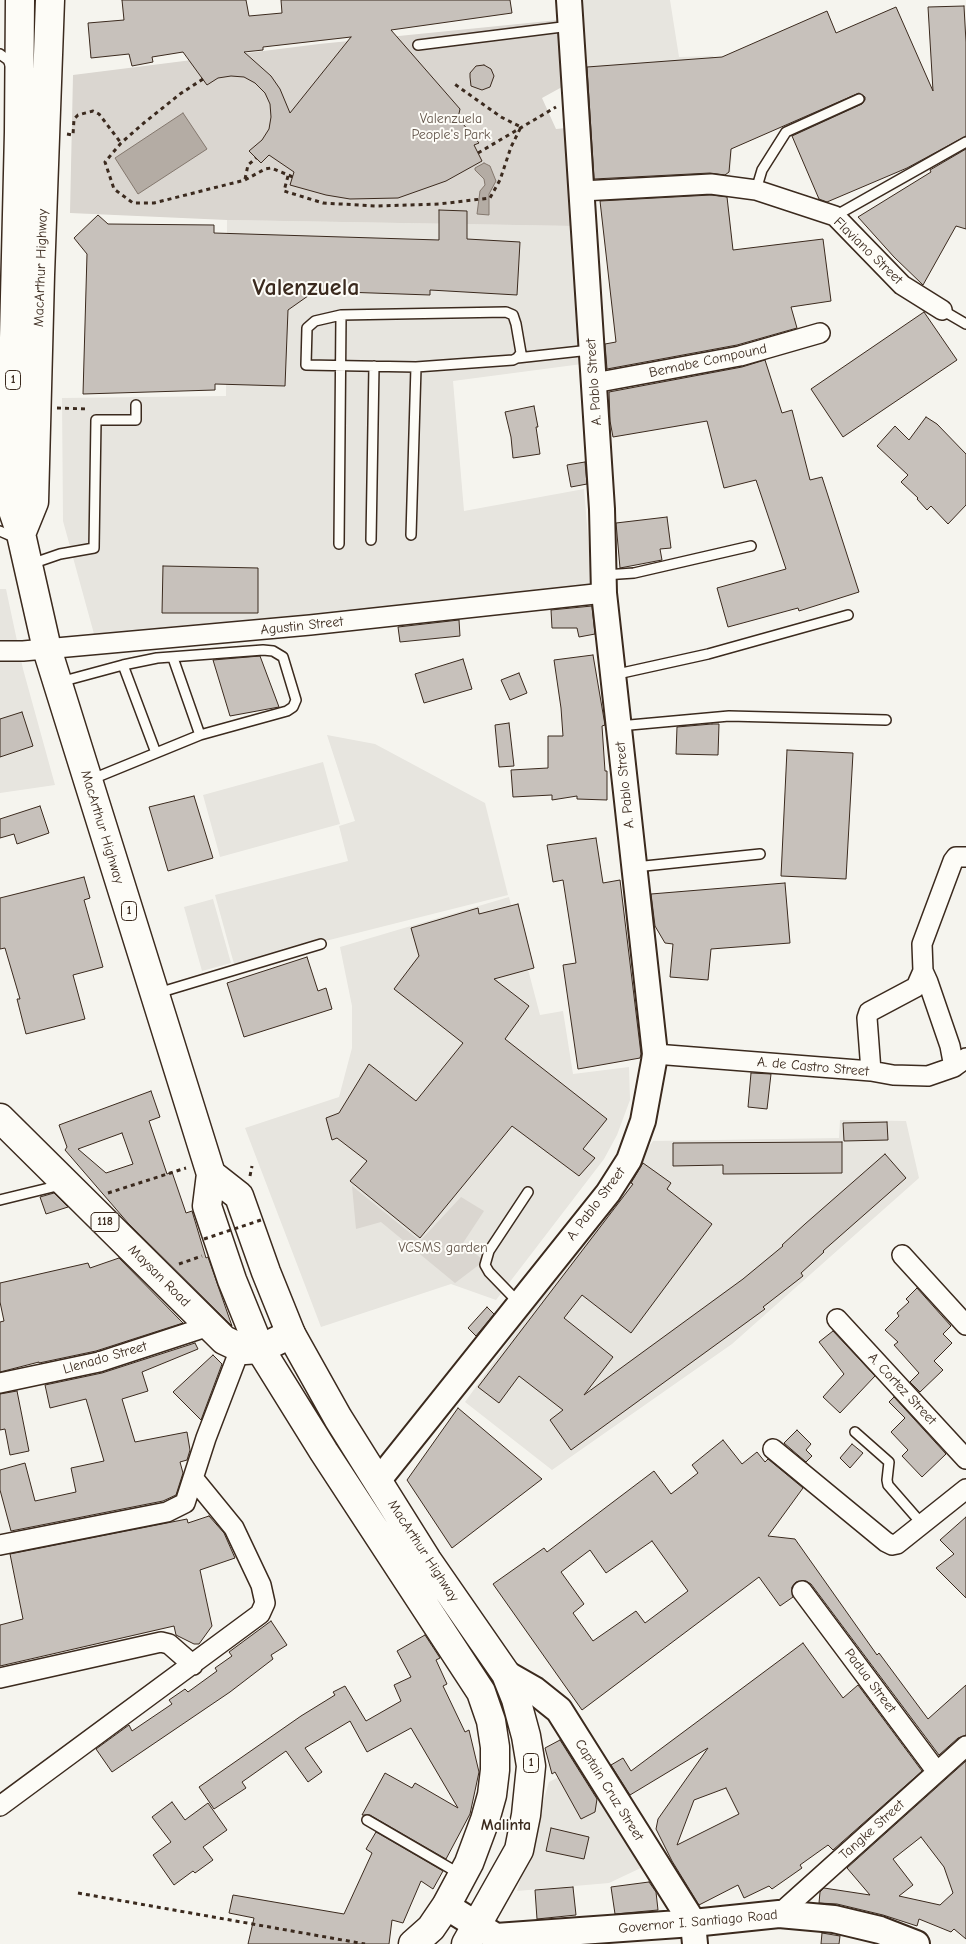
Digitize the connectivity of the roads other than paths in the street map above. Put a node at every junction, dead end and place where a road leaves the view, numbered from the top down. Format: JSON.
{"nodes":[{"id":1,"x":20,"y":0,"type":"edge"},
{"id":2,"x":50,"y":0,"type":"edge"},
{"id":3,"x":569,"y":0,"type":"edge"},
{"id":4,"x":570,"y":26,"type":"junction"},
{"id":5,"x":418,"y":45,"type":"dead end"},
{"id":6,"x":0,"y":54,"type":"edge"},
{"id":7,"x":19,"y":87,"type":"junction"},
{"id":8,"x":859,"y":99,"type":"dead end"},
{"id":9,"x":966,"y":142,"type":"edge"},
{"id":10,"x":756,"y":190,"type":"junction"},
{"id":11,"x":582,"y":191,"type":"junction"},
{"id":12,"x":835,"y":216,"type":"junction"},
{"id":13,"x":27,"y":226,"type":"edge"},
{"id":14,"x":942,"y":310,"type":"joint"},
{"id":15,"x":341,"y":315,"type":"junction"},
{"id":16,"x":966,"y":324,"type":"edge"},
{"id":17,"x":820,"y":333,"type":"dead end"},
{"id":18,"x":592,"y":350,"type":"junction"},
{"id":19,"x":517,"y":358,"type":"junction"},
{"id":20,"x":340,"y":366,"type":"junction"},
{"id":21,"x":374,"y":366,"type":"junction"},
{"id":22,"x":416,"y":367,"type":"junction"},
{"id":23,"x":594,"y":383,"type":"junction"},
{"id":24,"x":7,"y":388,"type":"edge"},
{"id":25,"x":136,"y":405,"type":"dead end"},
{"id":26,"x":6,"y":471,"type":"edge"},
{"id":27,"x":411,"y":534,"type":"dead end"},
{"id":28,"x":372,"y":540,"type":"dead end"},
{"id":29,"x":18,"y":542,"type":"edge"},
{"id":30,"x":339,"y":544,"type":"dead end"},
{"id":31,"x":751,"y":546,"type":"dead end"},
{"id":32,"x":604,"y":584,"type":"junction"},
{"id":33,"x":848,"y":615,"type":"dead end"},
{"id":34,"x":47,"y":649,"type":"junction"},
{"id":35,"x":0,"y":651,"type":"edge"},
{"id":36,"x":173,"y":658,"type":"junction"},
{"id":37,"x":122,"y":665,"type":"junction"},
{"id":38,"x":613,"y":675,"type":"junction"},
{"id":39,"x":57,"y":682,"type":"junction"},
{"id":40,"x":886,"y":720,"type":"dead end"},
{"id":41,"x":619,"y":726,"type":"junction"},
{"id":42,"x":200,"y":735,"type":"junction"},
{"id":43,"x":156,"y":753,"type":"junction"},
{"id":44,"x":88,"y":782,"type":"junction"},
{"id":45,"x":760,"y":854,"type":"dead end"},
{"id":46,"x":966,"y":856,"type":"edge"},
{"id":47,"x":634,"y":867,"type":"junction"},
{"id":48,"x":321,"y":944,"type":"dead end"},
{"id":49,"x":922,"y":971,"type":"junction"},
{"id":50,"x":155,"y":994,"type":"junction"},
{"id":51,"x":655,"y":1054,"type":"junction"},
{"id":52,"x":960,"y":1063,"type":"edge"},
{"id":53,"x":871,"y":1071,"type":"junction"},
{"id":54,"x":0,"y":1118,"type":"edge"},
{"id":55,"x":210,"y":1168,"type":"junction"},
{"id":56,"x":66,"y":1184,"type":"junction"},
{"id":57,"x":528,"y":1192,"type":"dead end"},
{"id":58,"x":0,"y":1200,"type":"edge"},
{"id":59,"x":902,"y":1255,"type":"dead end"},
{"id":60,"x":520,"y":1304,"type":"junction"},
{"id":61,"x":837,"y":1319,"type":"dead end"},
{"id":62,"x":209,"y":1326,"type":"junction"},
{"id":63,"x":966,"y":1326,"type":"edge"},
{"id":64,"x":291,"y":1334,"type":"junction"},
{"id":65,"x":252,"y":1350,"type":"junction"},
{"id":66,"x":0,"y":1383,"type":"edge"},
{"id":67,"x":855,"y":1432,"type":"dead end"},
{"id":68,"x":773,"y":1449,"type":"dead end"},
{"id":69,"x":966,"y":1459,"type":"edge"},
{"id":70,"x":194,"y":1479,"type":"junction"},
{"id":71,"x":378,"y":1481,"type":"junction"},
{"id":72,"x":966,"y":1489,"type":"edge"},
{"id":73,"x":922,"y":1524,"type":"junction"},
{"id":74,"x":0,"y":1545,"type":"edge"},
{"id":75,"x":802,"y":1591,"type":"dead end"},
{"id":76,"x":193,"y":1665,"type":"junction"},
{"id":77,"x":506,"y":1674,"type":"junction"},
{"id":78,"x":0,"y":1678,"type":"edge"},
{"id":79,"x":966,"y":1746,"type":"edge"},
{"id":80,"x":937,"y":1772,"type":"junction"},
{"id":81,"x":0,"y":1806,"type":"edge"},
{"id":82,"x":367,"y":1820,"type":"dead end"},
{"id":83,"x":462,"y":1875,"type":"junction"},
{"id":84,"x":446,"y":1906,"type":"junction"},
{"id":85,"x":779,"y":1914,"type":"junction"},
{"id":86,"x":694,"y":1934,"type":"edge"},
{"id":87,"x":472,"y":1935,"type":"edge"},
{"id":88,"x":413,"y":1944,"type":"edge"},
{"id":89,"x":916,"y":1944,"type":"edge"}],
"edges":[{"from":1,"to":7,"type":"main road","name":"MacArthur Highway","number":"1"},
{"from":2,"to":13,"type":"main road","name":"MacArthur Highway","number":"1"},
{"from":3,"to":4,"type":"street","name":"A. Pablo Street"},
{"from":4,"to":5,"type":"lane"},
{"from":4,"to":11,"type":"street","name":"A. Pablo Street"},
{"from":6,"to":7,"type":"lane"},
{"from":7,"to":13,"type":"main road","name":"MacArthur Highway","number":"1"},
{"from":8,"to":10,"type":"lane"},
{"from":9,"to":12,"type":"lane"},
{"from":10,"to":11,"type":"street","name":"Flaviano Street"},
{"from":10,"to":12,"type":"street","name":"Flaviano Street"},
{"from":11,"to":18,"type":"street","name":"A. Pablo Street"},
{"from":12,"to":14,"type":"street","name":"Flaviano Street"},
{"from":13,"to":24,"type":"main road","name":"MacArthur Highway","number":"1"},
{"from":13,"to":29,"type":"main road","name":"MacArthur Highway","number":"1"},
{"from":14,"to":16,"type":"lane"},
{"from":15,"to":19,"type":"lane"},
{"from":15,"to":20,"type":"lane"},
{"from":15,"to":20,"type":"lane"},
{"from":17,"to":23,"type":"street","name":"Bernabe Compound"},
{"from":18,"to":19,"type":"lane"},
{"from":18,"to":23,"type":"street","name":"A. Pablo Street"},
{"from":19,"to":22,"type":"lane"},
{"from":20,"to":21,"type":"lane"},
{"from":20,"to":30,"type":"lane"},
{"from":21,"to":22,"type":"lane"},
{"from":21,"to":28,"type":"lane"},
{"from":22,"to":27,"type":"lane"},
{"from":23,"to":32,"type":"street","name":"A. Pablo Street"},
{"from":24,"to":26,"type":"main road","name":"MacArthur Highway","number":"1"},
{"from":25,"to":29,"type":"lane"},
{"from":26,"to":29,"type":"main road","name":"MacArthur Highway","number":"1"},
{"from":29,"to":34,"type":"main road","name":"MacArthur Highway","number":"1"},
{"from":31,"to":32,"type":"lane"},
{"from":32,"to":34,"type":"street","name":"Agustin Street"},
{"from":32,"to":38,"type":"street","name":"A. Pablo Street"},
{"from":33,"to":38,"type":"lane"},
{"from":34,"to":35,"type":"street","name":"Agustin Street"},
{"from":34,"to":39,"type":"main road","name":"MacArthur Highway","number":"1"},
{"from":36,"to":37,"type":"lane"},
{"from":36,"to":42,"type":"lane"},
{"from":36,"to":42,"type":"lane"},
{"from":37,"to":39,"type":"lane"},
{"from":37,"to":43,"type":"lane"},
{"from":38,"to":41,"type":"street","name":"A. Pablo Street"},
{"from":39,"to":44,"type":"main road","name":"MacArthur Highway","number":"1"},
{"from":40,"to":41,"type":"lane"},
{"from":41,"to":47,"type":"street","name":"A. Pablo Street"},
{"from":42,"to":43,"type":"lane"},
{"from":43,"to":44,"type":"lane"},
{"from":44,"to":50,"type":"main road","name":"MacArthur Highway","number":"1"},
{"from":45,"to":47,"type":"lane"},
{"from":46,"to":49,"type":"street"},
{"from":47,"to":51,"type":"street","name":"A. Pablo Street"},
{"from":48,"to":50,"type":"lane"},
{"from":49,"to":52,"type":"street"},
{"from":49,"to":53,"type":"street"},
{"from":50,"to":55,"type":"main road","name":"MacArthur Highway","number":"1"},
{"from":51,"to":53,"type":"street","name":"A. de Castro Street"},
{"from":51,"to":60,"type":"street","name":"A. Pablo Street"},
{"from":52,"to":53,"type":"street","name":"A. de Castro Street"},
{"from":54,"to":56,"type":"main road","name":"Maysan Road","number":"118"},
{"from":55,"to":64,"type":"main road","name":"MacArthur Highway","number":"1"},
{"from":55,"to":65,"type":"main road","name":"MacArthur Highway","number":"1"},
{"from":56,"to":58,"type":"lane"},
{"from":56,"to":62,"type":"main road","name":"Maysan Road","number":"118"},
{"from":57,"to":60,"type":"lane"},
{"from":59,"to":63,"type":"street"},
{"from":60,"to":71,"type":"street","name":"A. Pablo Street"},
{"from":61,"to":69,"type":"street","name":"A. Cortez Street"},
{"from":62,"to":65,"type":"main road","name":"Maysan Road","number":"118"},
{"from":62,"to":66,"type":"street","name":"Llenado Street"},
{"from":64,"to":65,"type":"main road"},
{"from":64,"to":71,"type":"main road","name":"MacArthur Highway","number":"1"},
{"from":65,"to":70,"type":"street"},
{"from":65,"to":83,"type":"main road","name":"MacArthur Highway","number":"1"},
{"from":67,"to":73,"type":"lane"},
{"from":68,"to":73,"type":"street"},
{"from":70,"to":74,"type":"street"},
{"from":70,"to":76,"type":"street"},
{"from":71,"to":77,"type":"main road","name":"MacArthur Highway","number":"1"},
{"from":72,"to":73,"type":"street"},
{"from":75,"to":80,"type":"street","name":"Padua Street"},
{"from":76,"to":78,"type":"street"},
{"from":76,"to":81,"type":"street"},
{"from":77,"to":86,"type":"main road","name":"Captain Cruz Street"},
{"from":77,"to":87,"type":"main road","name":"MacArthur Highway","number":"1"},
{"from":79,"to":80,"type":"street","name":"Tangke Street"},
{"from":80,"to":85,"type":"street","name":"Tangke Street"},
{"from":82,"to":83,"type":"lane"},
{"from":83,"to":84,"type":"main road","name":"MacArthur Highway","number":"1"},
{"from":84,"to":87,"type":"main road"},
{"from":84,"to":88,"type":"main road","name":"MacArthur Highway","number":"1"},
{"from":85,"to":86,"type":"main road","name":"Governor I. Santiago Road"},
{"from":85,"to":89,"type":"main road","name":"Governor I. Santiago Road"},
{"from":86,"to":87,"type":"main road","name":"Governor I. Santiago Road"}]}
